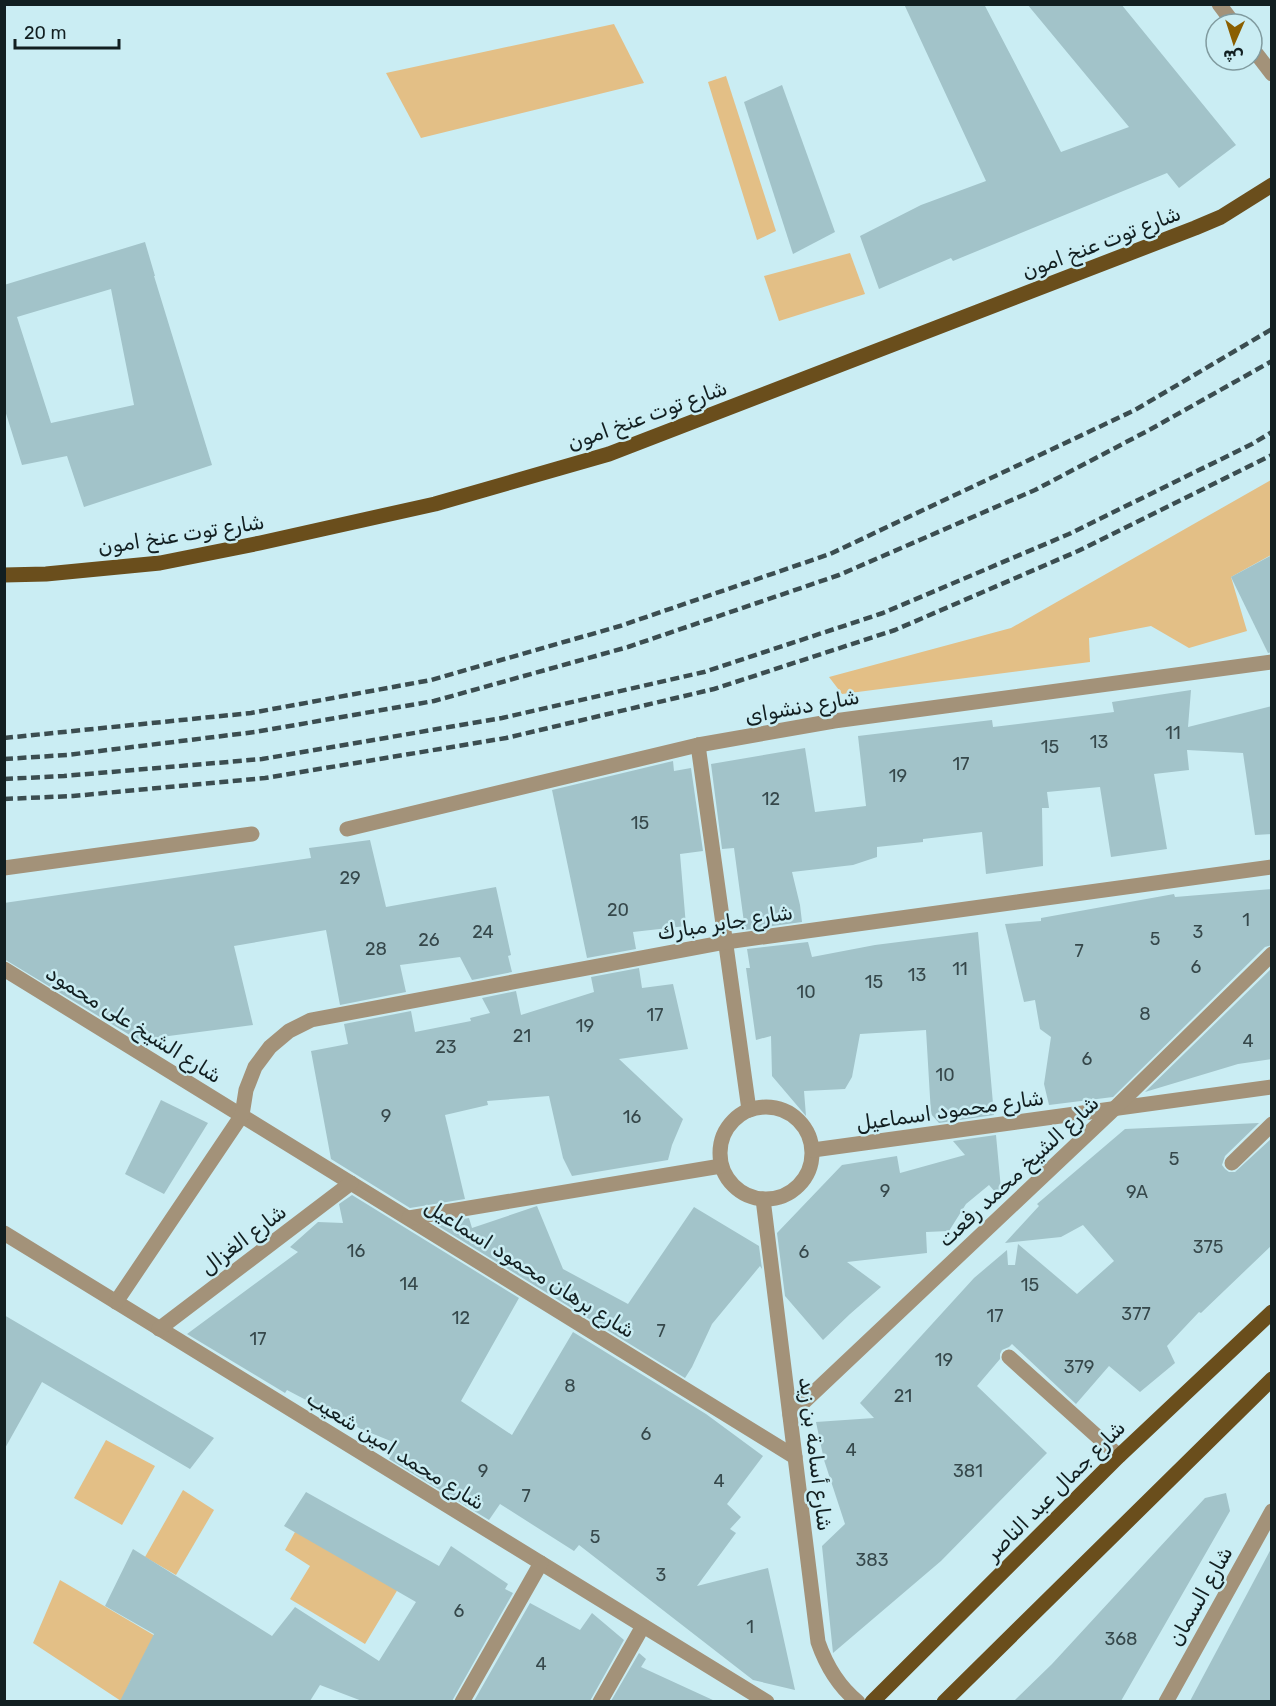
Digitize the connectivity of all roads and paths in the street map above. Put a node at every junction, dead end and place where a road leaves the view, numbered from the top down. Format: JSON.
{"nodes":[{"id":1,"x":1272,"y":185,"type":"edge"},
{"id":2,"x":4,"y":575,"type":"edge"},
{"id":3,"x":1272,"y":662,"type":"edge"},
{"id":4,"x":698,"y":745,"type":"junction"},
{"id":5,"x":347,"y":829,"type":"dead end"},
{"id":6,"x":252,"y":834,"type":"dead end"},
{"id":7,"x":1272,"y":867,"type":"edge"},
{"id":8,"x":4,"y":868,"type":"edge"},
{"id":9,"x":726,"y":942,"type":"junction"},
{"id":10,"x":1272,"y":954,"type":"edge"},
{"id":11,"x":4,"y":969,"type":"edge"},
{"id":12,"x":1272,"y":1087,"type":"edge"},
{"id":13,"x":749,"y":1110,"type":"junction"},
{"id":14,"x":1113,"y":1110,"type":"junction"},
{"id":15,"x":242,"y":1115,"type":"junction"},
{"id":16,"x":1272,"y":1124,"type":"edge"},
{"id":17,"x":813,"y":1150,"type":"junction"},
{"id":18,"x":1232,"y":1163,"type":"dead end"},
{"id":19,"x":721,"y":1166,"type":"junction"},
{"id":20,"x":351,"y":1183,"type":"junction"},
{"id":21,"x":763,"y":1199,"type":"junction"},
{"id":22,"x":409,"y":1218,"type":"junction"},
{"id":23,"x":4,"y":1233,"type":"edge"},
{"id":24,"x":116,"y":1302,"type":"junction"},
{"id":25,"x":1272,"y":1312,"type":"edge"},
{"id":26,"x":159,"y":1329,"type":"junction"},
{"id":27,"x":1009,"y":1357,"type":"dead end"},
{"id":28,"x":1272,"y":1379,"type":"edge"},
{"id":29,"x":790,"y":1415,"type":"junction"},
{"id":30,"x":795,"y":1456,"type":"junction"},
{"id":31,"x":1119,"y":1456,"type":"junction"},
{"id":32,"x":1272,"y":1511,"type":"edge"},
{"id":33,"x":541,"y":1563,"type":"junction"},
{"id":34,"x":643,"y":1626,"type":"junction"},
{"id":35,"x":462,"y":1701,"type":"edge"},
{"id":36,"x":600,"y":1701,"type":"edge"},
{"id":37,"x":766,"y":1701,"type":"edge"},
{"id":38,"x":858,"y":1701,"type":"edge"},
{"id":39,"x":872,"y":1701,"type":"edge"},
{"id":40,"x":944,"y":1701,"type":"edge"},
{"id":41,"x":1166,"y":1701,"type":"edge"}],
"edges":[{"from":1,"to":2,"type":"main road","name":"شارع توت عنخ امون"},
{"from":3,"to":4,"type":"street","name":"شارع دنشواى"},
{"from":4,"to":5,"type":"street","name":"شارع دنشواى"},
{"from":4,"to":9,"type":"street"},
{"from":6,"to":8,"type":"street"},
{"from":7,"to":9,"type":"street","name":"شارع جابر مبارك"},
{"from":9,"to":13,"type":"street"},
{"from":9,"to":15,"type":"street","name":"شارع جابر مبارك"},
{"from":10,"to":14,"type":"street","name":"شارع الشيخ محمد رفعت"},
{"from":11,"to":15,"type":"street","name":"شارع الشيخ على محمود"},
{"from":12,"to":14,"type":"street","name":"شارع محمود اسماعيل"},
{"from":13,"to":17,"type":"street"},
{"from":13,"to":19,"type":"street"},
{"from":14,"to":17,"type":"street","name":"شارع محمود اسماعيل"},
{"from":14,"to":29,"type":"street","name":"شارع الشيخ محمد رفعت"},
{"from":15,"to":20,"type":"street","name":"شارع برهان محمود اسماعيل"},
{"from":15,"to":24,"type":"street"},
{"from":16,"to":18,"type":"street"},
{"from":17,"to":21,"type":"street"},
{"from":19,"to":21,"type":"street"},
{"from":19,"to":22,"type":"street"},
{"from":20,"to":22,"type":"street","name":"شارع برهان محمود اسماعيل"},
{"from":20,"to":26,"type":"street","name":"شارع الغزال"},
{"from":21,"to":29,"type":"street","name":"شارع أسامة بن زيد"},
{"from":22,"to":30,"type":"street","name":"شارع برهان محمود اسماعيل"},
{"from":23,"to":24,"type":"street","name":"شارع محمد امين شعيب"},
{"from":24,"to":26,"type":"street","name":"شارع محمد امين شعيب"},
{"from":25,"to":31,"type":"main road","name":"شارع جمال عبد الناصر"},
{"from":26,"to":33,"type":"street","name":"شارع محمد امين شعيب"},
{"from":27,"to":31,"type":"street"},
{"from":28,"to":40,"type":"main road"},
{"from":29,"to":30,"type":"street","name":"شارع أسامة بن زيد"},
{"from":30,"to":38,"type":"street","name":"شارع أسامة بن زيد"},
{"from":31,"to":39,"type":"main road","name":"شارع جمال عبد الناصر"},
{"from":32,"to":41,"type":"street","name":"شارع السمان"},
{"from":33,"to":34,"type":"street","name":"شارع محمد امين شعيب"},
{"from":33,"to":35,"type":"street"},
{"from":34,"to":36,"type":"street"},
{"from":34,"to":37,"type":"street","name":"شارع محمد امين شعيب"}]}
